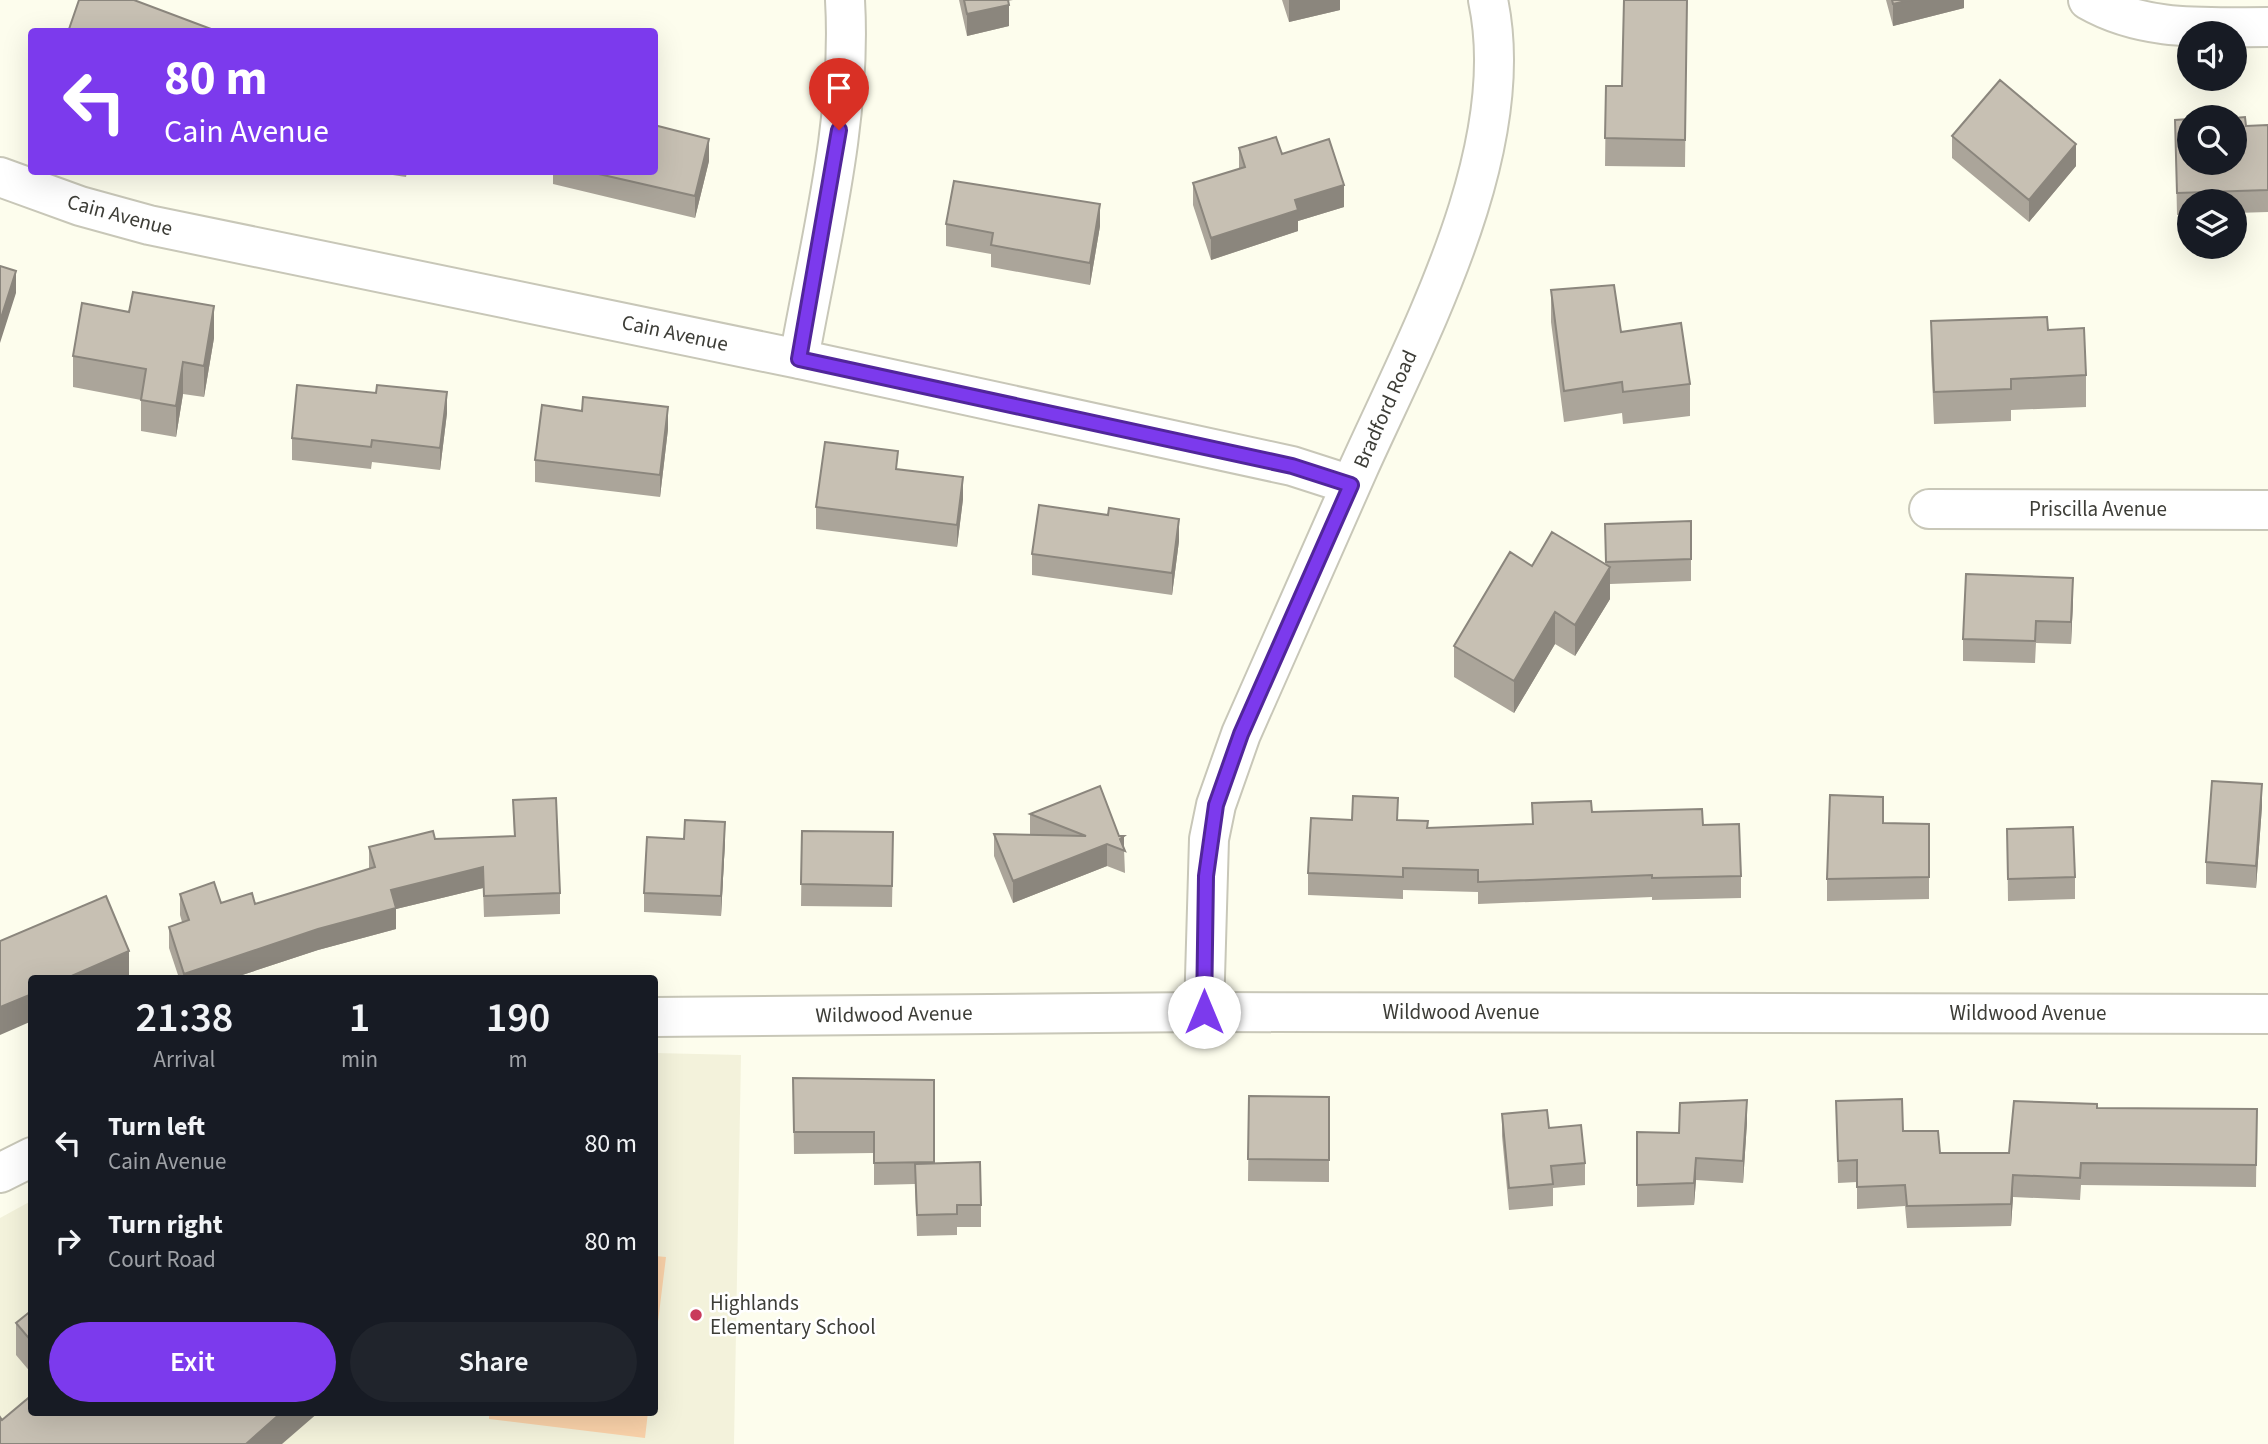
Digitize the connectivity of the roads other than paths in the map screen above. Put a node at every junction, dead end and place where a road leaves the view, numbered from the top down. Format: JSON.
{"nodes":[{"id":1,"x":845,"y":0,"type":"edge"},
{"id":2,"x":1488,"y":0,"type":"edge"},
{"id":3,"x":2088,"y":0,"type":"edge"},
{"id":4,"x":2268,"y":27,"type":"edge"},
{"id":5,"x":0,"y":177,"type":"edge"},
{"id":6,"x":799,"y":359,"type":"junction"},
{"id":7,"x":1351,"y":485,"type":"junction"},
{"id":8,"x":1929,"y":509,"type":"dead end"},
{"id":9,"x":2268,"y":510,"type":"edge"},
{"id":10,"x":1204,"y":1012,"type":"junction"},
{"id":11,"x":2268,"y":1014,"type":"edge"},
{"id":12,"x":658,"y":1017,"type":"edge"},
{"id":13,"x":28,"y":1159,"type":"edge"},
{"id":14,"x":0,"y":1173,"type":"edge"}],
"edges":[{"from":1,"to":6,"type":"street"},
{"from":2,"to":7,"type":"street","name":"Bradford Road"},
{"from":3,"to":4,"type":"street"},
{"from":5,"to":6,"type":"street","name":"Cain Avenue"},
{"from":6,"to":7,"type":"street","name":"Cain Avenue"},
{"from":7,"to":10,"type":"street","name":"Bradford Road"},
{"from":8,"to":9,"type":"street","name":"Priscilla Avenue"},
{"from":10,"to":11,"type":"street","name":"Wildwood Avenue"},
{"from":10,"to":12,"type":"street","name":"Wildwood Avenue"},
{"from":13,"to":14,"type":"street"}]}
